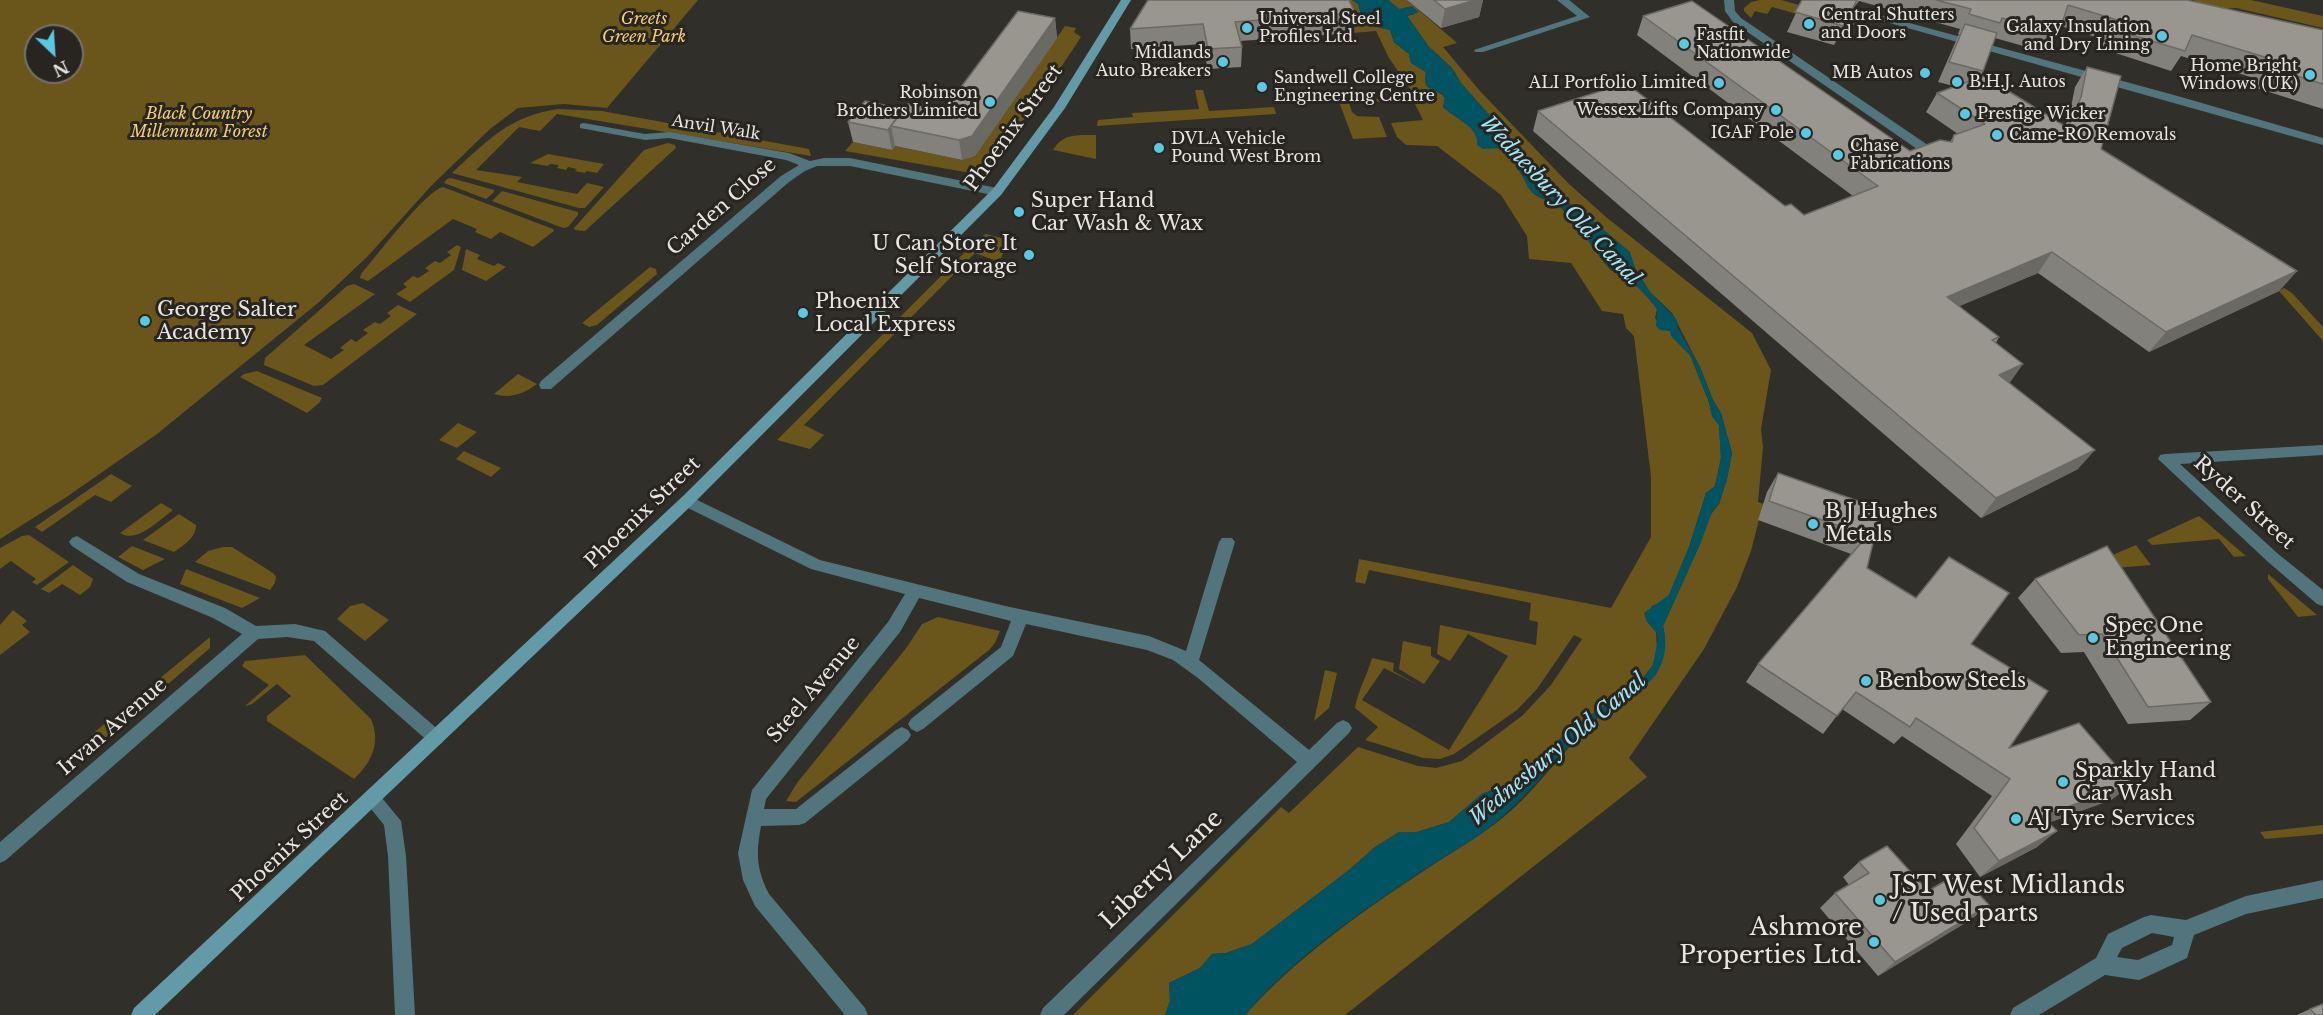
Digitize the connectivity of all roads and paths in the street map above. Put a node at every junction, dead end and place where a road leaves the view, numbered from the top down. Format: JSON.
{"nodes":[{"id":1,"x":1126,"y":0,"type":"edge"},
{"id":2,"x":1562,"y":0,"type":"edge"},
{"id":3,"x":1729,"y":0,"type":"edge"},
{"id":4,"x":1813,"y":0,"type":"edge"},
{"id":5,"x":1479,"y":50,"type":"dead end"},
{"id":6,"x":584,"y":126,"type":"dead end"},
{"id":7,"x":2323,"y":142,"type":"edge"},
{"id":8,"x":1937,"y":157,"type":"edge"},
{"id":9,"x":807,"y":164,"type":"junction"},
{"id":10,"x":997,"y":192,"type":"junction"},
{"id":11,"x":546,"y":385,"type":"dead end"},
{"id":12,"x":2323,"y":450,"type":"edge"},
{"id":13,"x":687,"y":501,"type":"junction"},
{"id":14,"x":77,"y":542,"type":"dead end"},
{"id":15,"x":1227,"y":542,"type":"dead end"},
{"id":16,"x":915,"y":591,"type":"junction"},
{"id":17,"x":2323,"y":599,"type":"edge"},
{"id":18,"x":1022,"y":616,"type":"junction"},
{"id":19,"x":254,"y":633,"type":"junction"},
{"id":20,"x":1190,"y":664,"type":"junction"},
{"id":21,"x":917,"y":723,"type":"dead end"},
{"id":22,"x":1343,"y":728,"type":"dead end"},
{"id":23,"x":902,"y":735,"type":"dead end"},
{"id":24,"x":436,"y":738,"type":"junction"},
{"id":25,"x":1309,"y":761,"type":"junction"},
{"id":26,"x":372,"y":799,"type":"junction"},
{"id":27,"x":753,"y":818,"type":"junction"},
{"id":28,"x":0,"y":854,"type":"edge"},
{"id":29,"x":2323,"y":889,"type":"edge"},
{"id":30,"x":2186,"y":929,"type":"junction"},
{"id":31,"x":2103,"y":965,"type":"junction"},
{"id":32,"x":141,"y":1015,"type":"edge"},
{"id":33,"x":405,"y":1015,"type":"edge"},
{"id":34,"x":858,"y":1015,"type":"edge"},
{"id":35,"x":1050,"y":1015,"type":"edge"},
{"id":36,"x":2020,"y":1015,"type":"edge"}],
"edges":[{"from":1,"to":10,"type":"main road","name":"Phoenix Street"},
{"from":2,"to":5,"type":"street"},
{"from":3,"to":8,"type":"street"},
{"from":4,"to":7,"type":"street"},
{"from":6,"to":9,"type":"street","name":"Anvil Walk"},
{"from":9,"to":10,"type":"street","name":"Carden Close"},
{"from":9,"to":11,"type":"street","name":"Carden Close"},
{"from":10,"to":13,"type":"main road","name":"Phoenix Street"},
{"from":12,"to":17,"type":"street","name":"Ryder Street"},
{"from":13,"to":16,"type":"street"},
{"from":13,"to":24,"type":"main road","name":"Phoenix Street"},
{"from":14,"to":19,"type":"street"},
{"from":15,"to":20,"type":"street"},
{"from":16,"to":18,"type":"street"},
{"from":16,"to":27,"type":"street","name":"Steel Avenue"},
{"from":18,"to":20,"type":"street"},
{"from":18,"to":21,"type":"street"},
{"from":19,"to":24,"type":"street"},
{"from":19,"to":28,"type":"street","name":"Irvan Avenue"},
{"from":20,"to":25,"type":"street"},
{"from":22,"to":25,"type":"street","name":"Liberty Lane"},
{"from":23,"to":27,"type":"street"},
{"from":24,"to":26,"type":"main road","name":"Phoenix Street"},
{"from":25,"to":35,"type":"street","name":"Liberty Lane"},
{"from":26,"to":32,"type":"main road","name":"Phoenix Street"},
{"from":26,"to":33,"type":"street"},
{"from":27,"to":34,"type":"street","name":"Steel Avenue"},
{"from":29,"to":30,"type":"street"},
{"from":30,"to":31,"type":"street"},
{"from":30,"to":31,"type":"street"},
{"from":31,"to":36,"type":"street"}]}
